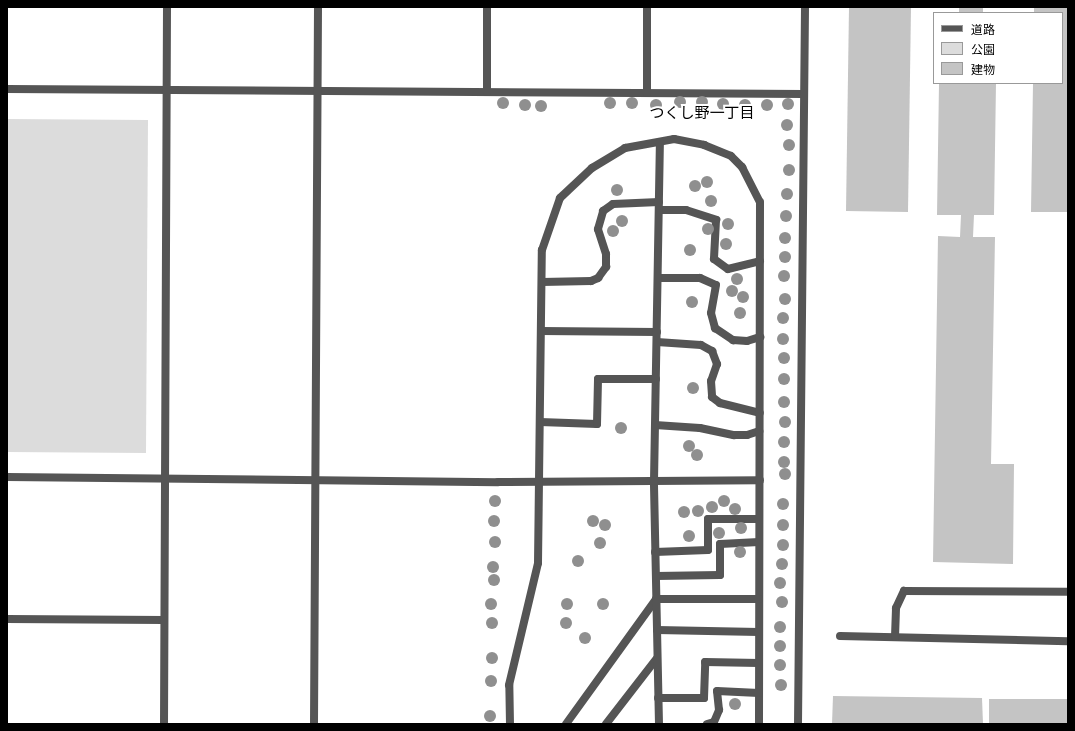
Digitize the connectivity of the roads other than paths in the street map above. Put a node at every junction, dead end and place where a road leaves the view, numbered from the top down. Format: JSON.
{"nodes":[{"id":1,"x":167,"y":7,"type":"edge"},
{"id":2,"x":318,"y":7,"type":"edge"},
{"id":3,"x":487,"y":7,"type":"edge"},
{"id":4,"x":647,"y":7,"type":"edge"},
{"id":5,"x":805,"y":7,"type":"edge"},
{"id":6,"x":7,"y":89,"type":"edge"},
{"id":7,"x":167,"y":90,"type":"junction"},
{"id":8,"x":318,"y":92,"type":"junction"},
{"id":9,"x":487,"y":92,"type":"junction"},
{"id":10,"x":647,"y":93,"type":"junction"},
{"id":11,"x":804,"y":94,"type":"junction"},
{"id":12,"x":660,"y":142,"type":"junction"},
{"id":13,"x":659,"y":206,"type":"junction"},
{"id":14,"x":760,"y":261,"type":"junction"},
{"id":15,"x":658,"y":278,"type":"junction"},
{"id":16,"x":542,"y":282,"type":"junction"},
{"id":17,"x":541,"y":331,"type":"junction"},
{"id":18,"x":657,"y":332,"type":"junction"},
{"id":19,"x":760,"y":337,"type":"junction"},
{"id":20,"x":657,"y":342,"type":"junction"},
{"id":21,"x":656,"y":379,"type":"junction"},
{"id":22,"x":760,"y":413,"type":"junction"},
{"id":23,"x":540,"y":422,"type":"junction"},
{"id":24,"x":655,"y":425,"type":"junction"},
{"id":25,"x":759,"y":431,"type":"junction"},
{"id":26,"x":7,"y":477,"type":"edge"},
{"id":27,"x":164,"y":479,"type":"junction"},
{"id":28,"x":315,"y":480,"type":"junction"},
{"id":29,"x":760,"y":480,"type":"junction"},
{"id":30,"x":654,"y":481,"type":"junction"},
{"id":31,"x":539,"y":482,"type":"junction"},
{"id":32,"x":759,"y":519,"type":"junction"},
{"id":33,"x":759,"y":542,"type":"junction"},
{"id":34,"x":656,"y":552,"type":"junction"},
{"id":35,"x":656,"y":576,"type":"junction"},
{"id":36,"x":1068,"y":592,"type":"edge"},
{"id":37,"x":656,"y":599,"type":"junction"},
{"id":38,"x":759,"y":599,"type":"junction"},
{"id":39,"x":7,"y":619,"type":"edge"},
{"id":40,"x":164,"y":620,"type":"junction"},
{"id":41,"x":657,"y":630,"type":"junction"},
{"id":42,"x":759,"y":632,"type":"junction"},
{"id":43,"x":840,"y":636,"type":"dead end"},
{"id":44,"x":895,"y":637,"type":"junction"},
{"id":45,"x":1068,"y":641,"type":"edge"},
{"id":46,"x":657,"y":658,"type":"junction"},
{"id":47,"x":759,"y":663,"type":"junction"},
{"id":48,"x":759,"y":693,"type":"junction"},
{"id":49,"x":658,"y":698,"type":"junction"},
{"id":50,"x":164,"y":724,"type":"edge"},
{"id":51,"x":314,"y":724,"type":"edge"},
{"id":52,"x":510,"y":724,"type":"edge"},
{"id":53,"x":566,"y":724,"type":"edge"},
{"id":54,"x":606,"y":724,"type":"edge"},
{"id":55,"x":658,"y":724,"type":"edge"},
{"id":56,"x":707,"y":724,"type":"edge"},
{"id":57,"x":759,"y":724,"type":"edge"},
{"id":58,"x":798,"y":724,"type":"edge"}],
"edges":[{"from":1,"to":7,"type":"street"},
{"from":2,"to":8,"type":"street"},
{"from":3,"to":9,"type":"street"},
{"from":4,"to":10,"type":"street"},
{"from":5,"to":11,"type":"street"},
{"from":6,"to":7,"type":"street"},
{"from":7,"to":8,"type":"street"},
{"from":7,"to":27,"type":"street"},
{"from":8,"to":9,"type":"street"},
{"from":8,"to":28,"type":"street"},
{"from":9,"to":10,"type":"street"},
{"from":10,"to":11,"type":"street"},
{"from":11,"to":58,"type":"street"},
{"from":12,"to":13,"type":"street"},
{"from":12,"to":14,"type":"street"},
{"from":12,"to":16,"type":"street"},
{"from":13,"to":14,"type":"street"},
{"from":13,"to":15,"type":"street"},
{"from":13,"to":16,"type":"street"},
{"from":14,"to":19,"type":"street"},
{"from":15,"to":18,"type":"street"},
{"from":15,"to":19,"type":"street"},
{"from":16,"to":17,"type":"street"},
{"from":17,"to":18,"type":"street"},
{"from":17,"to":23,"type":"street"},
{"from":18,"to":20,"type":"street"},
{"from":19,"to":22,"type":"street"},
{"from":20,"to":21,"type":"street"},
{"from":20,"to":22,"type":"street"},
{"from":21,"to":23,"type":"street"},
{"from":21,"to":24,"type":"street"},
{"from":22,"to":25,"type":"street"},
{"from":23,"to":31,"type":"street"},
{"from":24,"to":25,"type":"street"},
{"from":24,"to":30,"type":"street"},
{"from":25,"to":29,"type":"street"},
{"from":26,"to":27,"type":"street"},
{"from":27,"to":28,"type":"street"},
{"from":27,"to":40,"type":"street"},
{"from":28,"to":31,"type":"street"},
{"from":28,"to":51,"type":"street"},
{"from":29,"to":30,"type":"street"},
{"from":29,"to":32,"type":"street"},
{"from":30,"to":31,"type":"street"},
{"from":30,"to":34,"type":"street"},
{"from":31,"to":52,"type":"street"},
{"from":32,"to":33,"type":"street"},
{"from":32,"to":34,"type":"street"},
{"from":33,"to":35,"type":"street"},
{"from":33,"to":38,"type":"street"},
{"from":34,"to":35,"type":"street"},
{"from":35,"to":37,"type":"street"},
{"from":36,"to":44,"type":"street"},
{"from":37,"to":38,"type":"street"},
{"from":37,"to":41,"type":"street"},
{"from":37,"to":53,"type":"street"},
{"from":38,"to":42,"type":"street"},
{"from":39,"to":40,"type":"street"},
{"from":40,"to":50,"type":"street"},
{"from":41,"to":42,"type":"street"},
{"from":41,"to":46,"type":"street"},
{"from":42,"to":47,"type":"street"},
{"from":43,"to":44,"type":"street"},
{"from":44,"to":45,"type":"street"},
{"from":46,"to":49,"type":"street"},
{"from":46,"to":54,"type":"street"},
{"from":47,"to":48,"type":"street"},
{"from":47,"to":49,"type":"street"},
{"from":48,"to":56,"type":"street"},
{"from":48,"to":57,"type":"street"},
{"from":49,"to":55,"type":"street"}]}
